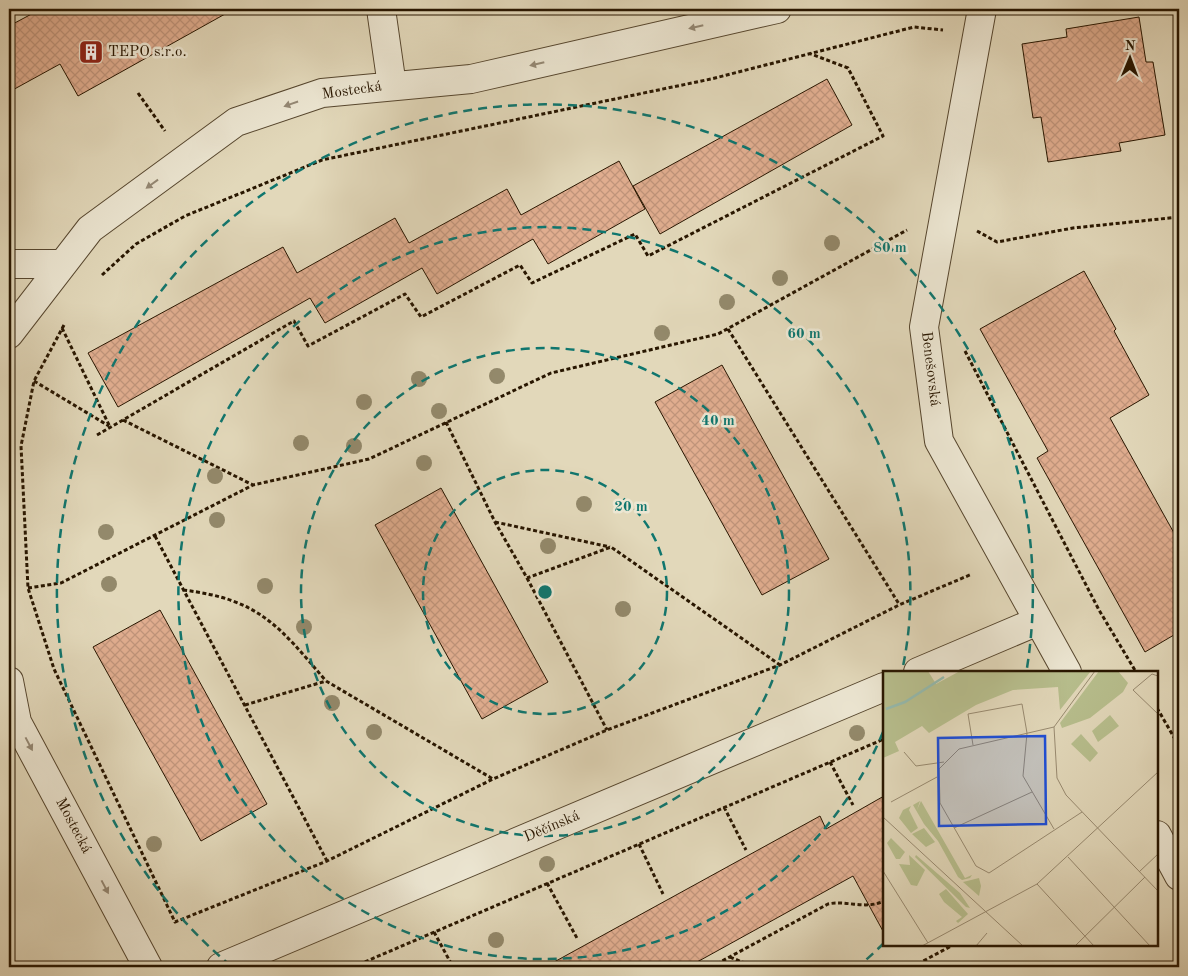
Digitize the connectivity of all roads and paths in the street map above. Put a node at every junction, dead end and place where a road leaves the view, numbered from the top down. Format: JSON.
{"nodes":[{"id":1,"x":381,"y":9,"type":"edge"},
{"id":2,"x":777,"y":9,"type":"edge"},
{"id":3,"x":982,"y":9,"type":"edge"},
{"id":4,"x":950,"y":31,"type":"dead end"},
{"id":5,"x":811,"y":54,"type":"junction"},
{"id":6,"x":392,"y":86,"type":"junction"},
{"id":7,"x":138,"y":93,"type":"dead end"},
{"id":8,"x":167,"y":134,"type":"dead end"},
{"id":9,"x":1179,"y":217,"type":"edge"},
{"id":10,"x":943,"y":221,"type":"junction"},
{"id":11,"x":974,"y":229,"type":"dead end"},
{"id":12,"x":9,"y":264,"type":"edge"},
{"id":13,"x":62,"y":264,"type":"junction"},
{"id":14,"x":94,"y":282,"type":"dead end"},
{"id":15,"x":67,"y":320,"type":"dead end"},
{"id":16,"x":62,"y":328,"type":"junction"},
{"id":17,"x":728,"y":329,"type":"junction"},
{"id":18,"x":9,"y":334,"type":"edge"},
{"id":19,"x":964,"y":349,"type":"dead end"},
{"id":20,"x":34,"y":381,"type":"junction"},
{"id":21,"x":122,"y":420,"type":"junction"},
{"id":22,"x":446,"y":422,"type":"junction"},
{"id":23,"x":110,"y":427,"type":"junction"},
{"id":24,"x":97,"y":435,"type":"dead end"},
{"id":25,"x":253,"y":485,"type":"junction"},
{"id":26,"x":494,"y":522,"type":"junction"},
{"id":27,"x":155,"y":536,"type":"junction"},
{"id":28,"x":610,"y":547,"type":"junction"},
{"id":29,"x":1005,"y":560,"type":"junction"},
{"id":30,"x":527,"y":578,"type":"junction"},
{"id":31,"x":28,"y":588,"type":"junction"},
{"id":32,"x":183,"y":590,"type":"junction"},
{"id":33,"x":900,"y":605,"type":"junction"},
{"id":34,"x":1038,"y":621,"type":"junction"},
{"id":35,"x":780,"y":665,"type":"junction"},
{"id":36,"x":920,"y":671,"type":"edge"},
{"id":37,"x":1066,"y":671,"type":"edge"},
{"id":38,"x":1135,"y":671,"type":"edge"},
{"id":39,"x":9,"y":681,"type":"edge"},
{"id":40,"x":326,"y":681,"type":"junction"},
{"id":41,"x":883,"y":686,"type":"edge"},
{"id":42,"x":245,"y":704,"type":"junction"},
{"id":43,"x":1158,"y":710,"type":"edge"},
{"id":44,"x":607,"y":730,"type":"junction"},
{"id":45,"x":883,"y":738,"type":"edge"},
{"id":46,"x":1179,"y":746,"type":"edge"},
{"id":47,"x":830,"y":762,"type":"junction"},
{"id":48,"x":493,"y":779,"type":"junction"},
{"id":49,"x":853,"y":805,"type":"dead end"},
{"id":50,"x":724,"y":807,"type":"junction"},
{"id":51,"x":1158,"y":837,"type":"edge"},
{"id":52,"x":639,"y":844,"type":"junction"},
{"id":53,"x":746,"y":850,"type":"dead end"},
{"id":54,"x":327,"y":861,"type":"junction"},
{"id":55,"x":1179,"y":876,"type":"edge"},
{"id":56,"x":547,"y":884,"type":"junction"},
{"id":57,"x":663,"y":894,"type":"dead end"},
{"id":58,"x":883,"y":902,"type":"edge"},
{"id":59,"x":434,"y":932,"type":"junction"},
{"id":60,"x":578,"y":940,"type":"dead end"},
{"id":61,"x":951,"y":946,"type":"edge"},
{"id":62,"x":729,"y":957,"type":"junction"},
{"id":63,"x":148,"y":967,"type":"edge"},
{"id":64,"x":220,"y":967,"type":"edge"},
{"id":65,"x":353,"y":967,"type":"edge"},
{"id":66,"x":453,"y":967,"type":"edge"},
{"id":67,"x":711,"y":967,"type":"edge"},
{"id":68,"x":754,"y":967,"type":"edge"},
{"id":69,"x":912,"y":967,"type":"edge"}],
"edges":[{"from":1,"to":6,"type":"street"},
{"from":2,"to":6,"type":"street","name":"Mostecká","one_way":true},
{"from":3,"to":10,"type":"street","name":"Benešovská"},
{"from":4,"to":5,"type":"path"},
{"from":5,"to":14,"type":"path"},
{"from":5,"to":21,"type":"path"},
{"from":6,"to":13,"type":"street","name":"Mostecká","one_way":true},
{"from":7,"to":8,"type":"path"},
{"from":9,"to":11,"type":"path"},
{"from":10,"to":17,"type":"path"},
{"from":10,"to":29,"type":"street","name":"Benešovská"},
{"from":12,"to":13,"type":"street"},
{"from":13,"to":18,"type":"street","name":"Mostecká"},
{"from":15,"to":16,"type":"path"},
{"from":16,"to":20,"type":"path"},
{"from":16,"to":23,"type":"path"},
{"from":17,"to":22,"type":"path"},
{"from":17,"to":33,"type":"path"},
{"from":19,"to":38,"type":"path"},
{"from":20,"to":23,"type":"path"},
{"from":20,"to":31,"type":"path"},
{"from":21,"to":23,"type":"path"},
{"from":21,"to":25,"type":"path"},
{"from":22,"to":25,"type":"path"},
{"from":22,"to":26,"type":"path"},
{"from":23,"to":24,"type":"path"},
{"from":25,"to":27,"type":"path"},
{"from":26,"to":28,"type":"path"},
{"from":26,"to":30,"type":"path"},
{"from":27,"to":31,"type":"path"},
{"from":27,"to":32,"type":"path"},
{"from":28,"to":30,"type":"path"},
{"from":28,"to":35,"type":"path"},
{"from":29,"to":33,"type":"path"},
{"from":29,"to":34,"type":"street","name":"Benešovská"},
{"from":30,"to":44,"type":"path"},
{"from":31,"to":54,"type":"path"},
{"from":32,"to":40,"type":"path"},
{"from":32,"to":42,"type":"path"},
{"from":33,"to":35,"type":"path"},
{"from":34,"to":36,"type":"street"},
{"from":34,"to":37,"type":"street","name":"Benešovská"},
{"from":35,"to":44,"type":"path"},
{"from":39,"to":63,"type":"street","name":"Mostecká","one_way":true},
{"from":40,"to":42,"type":"path"},
{"from":40,"to":48,"type":"path"},
{"from":41,"to":64,"type":"street","name":"Děčínská"},
{"from":42,"to":54,"type":"path"},
{"from":43,"to":46,"type":"path"},
{"from":44,"to":48,"type":"path"},
{"from":45,"to":47,"type":"path"},
{"from":47,"to":49,"type":"path"},
{"from":47,"to":50,"type":"path"},
{"from":48,"to":54,"type":"path"},
{"from":50,"to":52,"type":"path"},
{"from":50,"to":53,"type":"path"},
{"from":51,"to":55,"type":"street"},
{"from":52,"to":56,"type":"path"},
{"from":52,"to":57,"type":"path"},
{"from":56,"to":59,"type":"path"},
{"from":56,"to":60,"type":"path"},
{"from":58,"to":62,"type":"path"},
{"from":59,"to":65,"type":"path"},
{"from":59,"to":66,"type":"path"},
{"from":61,"to":69,"type":"path"},
{"from":62,"to":67,"type":"path"},
{"from":62,"to":68,"type":"path"}]}
